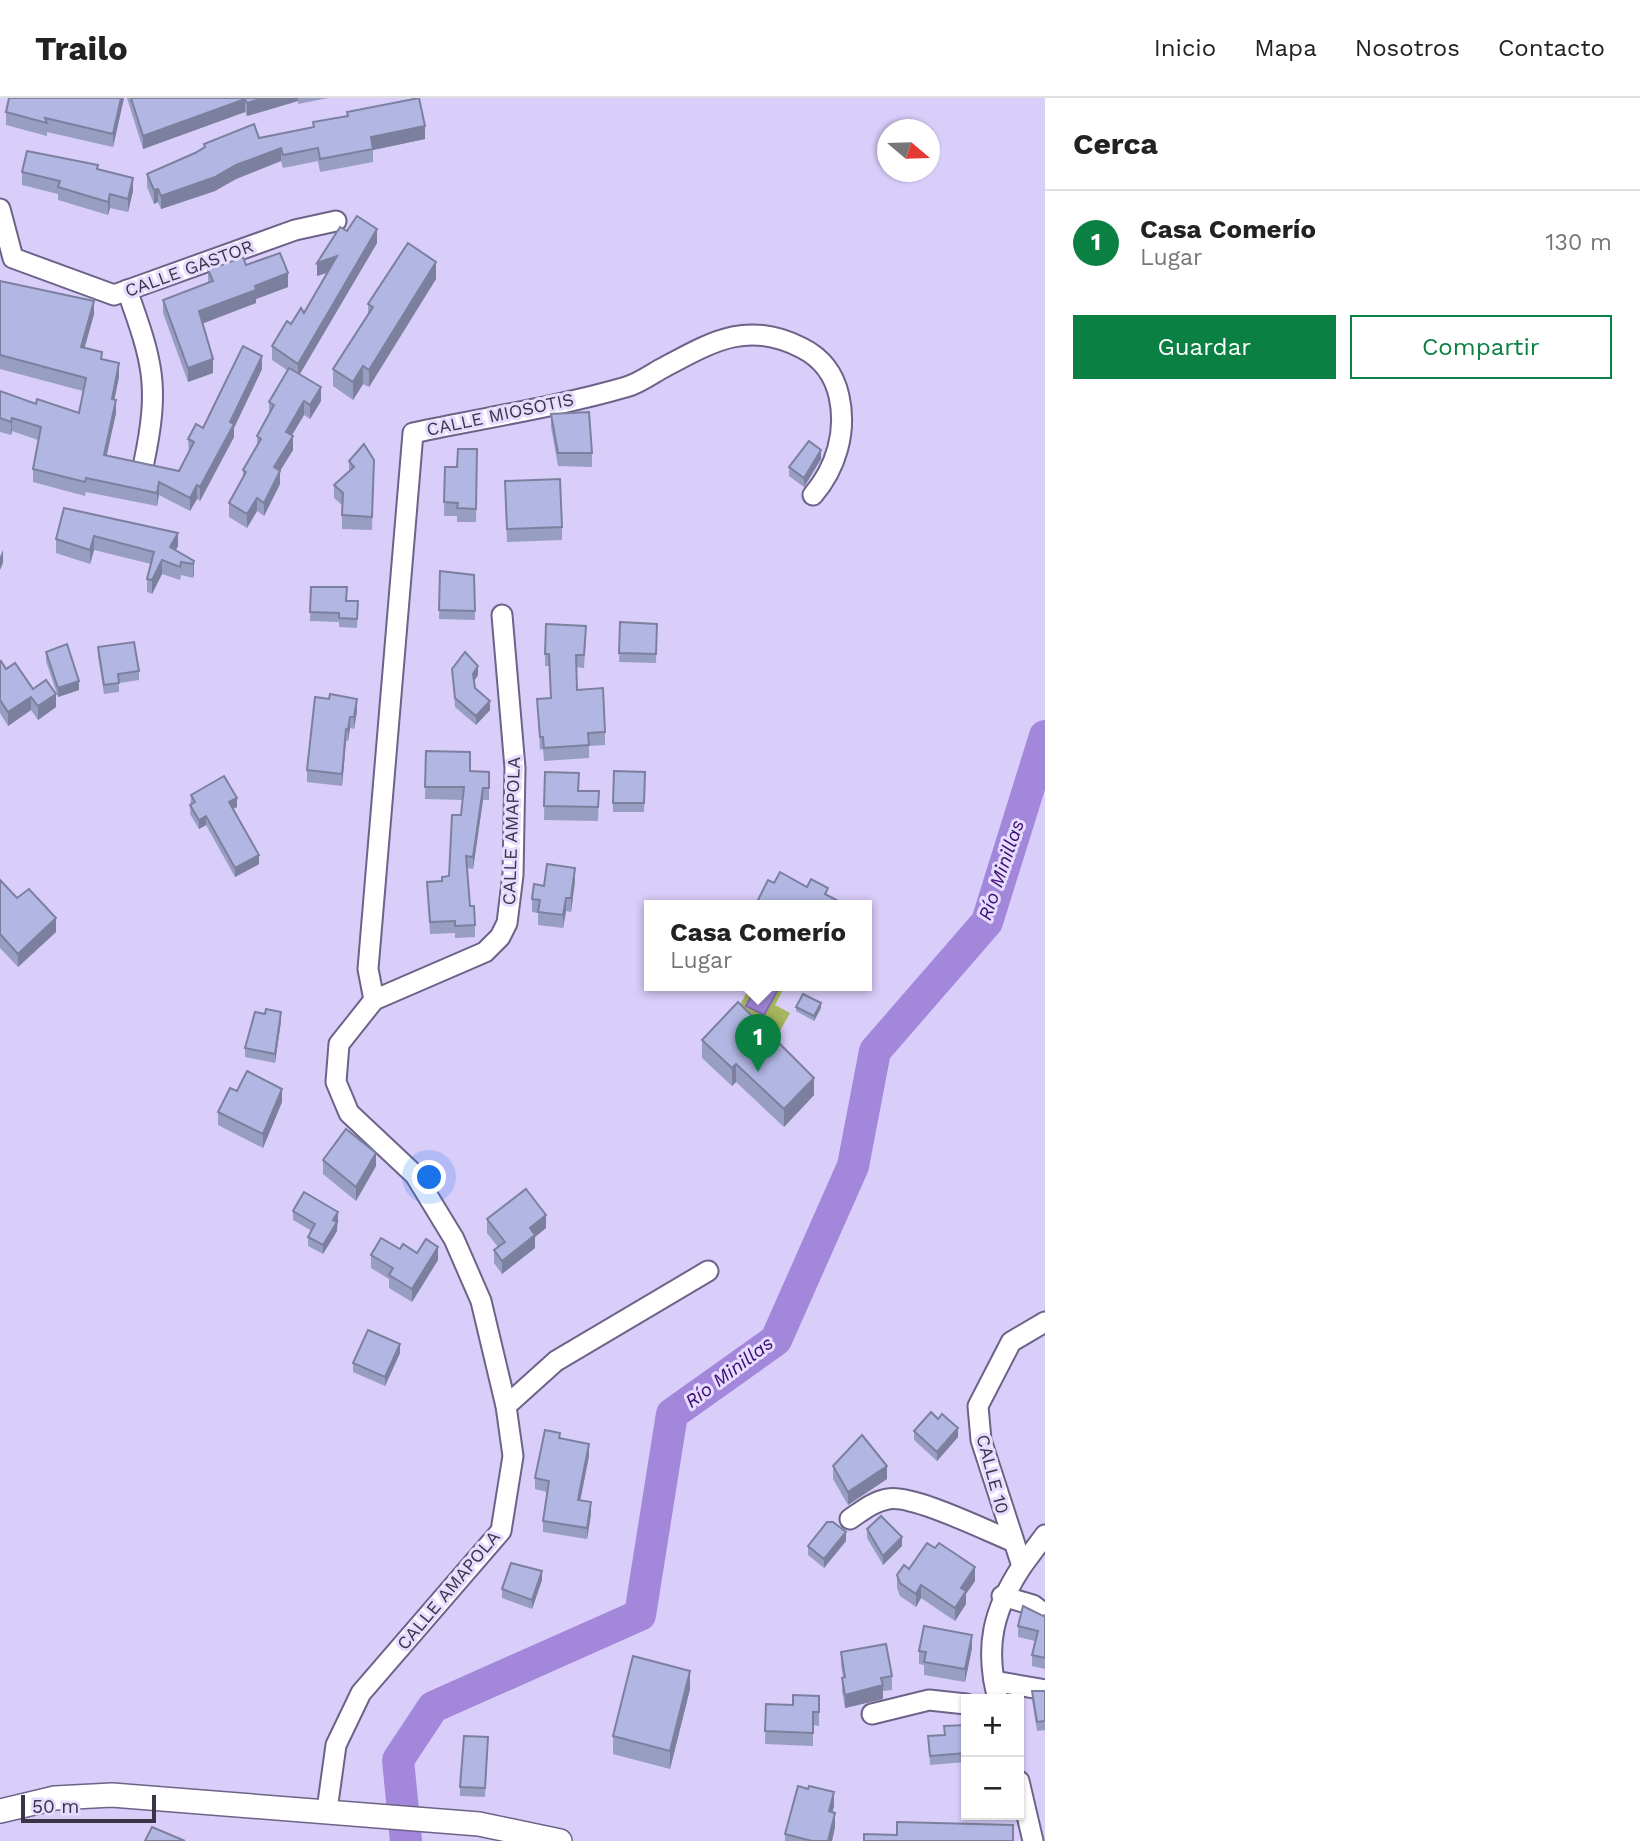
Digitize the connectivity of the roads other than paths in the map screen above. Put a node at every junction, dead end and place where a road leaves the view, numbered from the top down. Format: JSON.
{"nodes":[{"id":1,"x":0,"y":209,"type":"edge"},
{"id":2,"x":336,"y":221,"type":"dead end"},
{"id":3,"x":127,"y":290,"type":"junction"},
{"id":4,"x":144,"y":462,"type":"edge"},
{"id":5,"x":813,"y":495,"type":"dead end"},
{"id":6,"x":502,"y":615,"type":"dead end"},
{"id":7,"x":374,"y":1000,"type":"junction"},
{"id":8,"x":708,"y":1271,"type":"dead end"},
{"id":9,"x":1045,"y":1322,"type":"edge"},
{"id":10,"x":506,"y":1406,"type":"junction"},
{"id":11,"x":850,"y":1519,"type":"dead end"},
{"id":12,"x":1045,"y":1535,"type":"edge"},
{"id":13,"x":1012,"y":1541,"type":"junction"},
{"id":14,"x":1022,"y":1566,"type":"junction"},
{"id":15,"x":1002,"y":1596,"type":"junction"},
{"id":16,"x":1045,"y":1614,"type":"edge"},
{"id":17,"x":996,"y":1690,"type":"edge"},
{"id":18,"x":1045,"y":1690,"type":"edge"},
{"id":19,"x":961,"y":1703,"type":"edge"},
{"id":20,"x":872,"y":1714,"type":"dead end"},
{"id":21,"x":1024,"y":1803,"type":"edge"},
{"id":22,"x":327,"y":1810,"type":"junction"},
{"id":23,"x":0,"y":1811,"type":"edge"},
{"id":24,"x":560,"y":1841,"type":"edge"},
{"id":25,"x":1033,"y":1841,"type":"edge"}],
"edges":[{"from":1,"to":3,"type":"street","name":"CALLE GASTOR"},
{"from":2,"to":3,"type":"street","name":"CALLE GASTOR"},
{"from":3,"to":4,"type":"street"},
{"from":5,"to":7,"type":"street","name":"CALLE MIOSOTIS"},
{"from":6,"to":7,"type":"street","name":"CALLE AMAPOLA"},
{"from":7,"to":10,"type":"street","name":"CALLE AMAPOLA"},
{"from":8,"to":10,"type":"street"},
{"from":9,"to":13,"type":"street","name":"CALLE 10"},
{"from":10,"to":22,"type":"street","name":"CALLE AMAPOLA"},
{"from":11,"to":13,"type":"street"},
{"from":12,"to":14,"type":"street"},
{"from":13,"to":14,"type":"street","name":"CALLE 10"},
{"from":14,"to":15,"type":"street"},
{"from":15,"to":16,"type":"street"},
{"from":15,"to":17,"type":"street"},
{"from":17,"to":18,"type":"street"},
{"from":19,"to":20,"type":"street"},
{"from":21,"to":25,"type":"street"},
{"from":22,"to":23,"type":"street"},
{"from":22,"to":24,"type":"street"}]}
